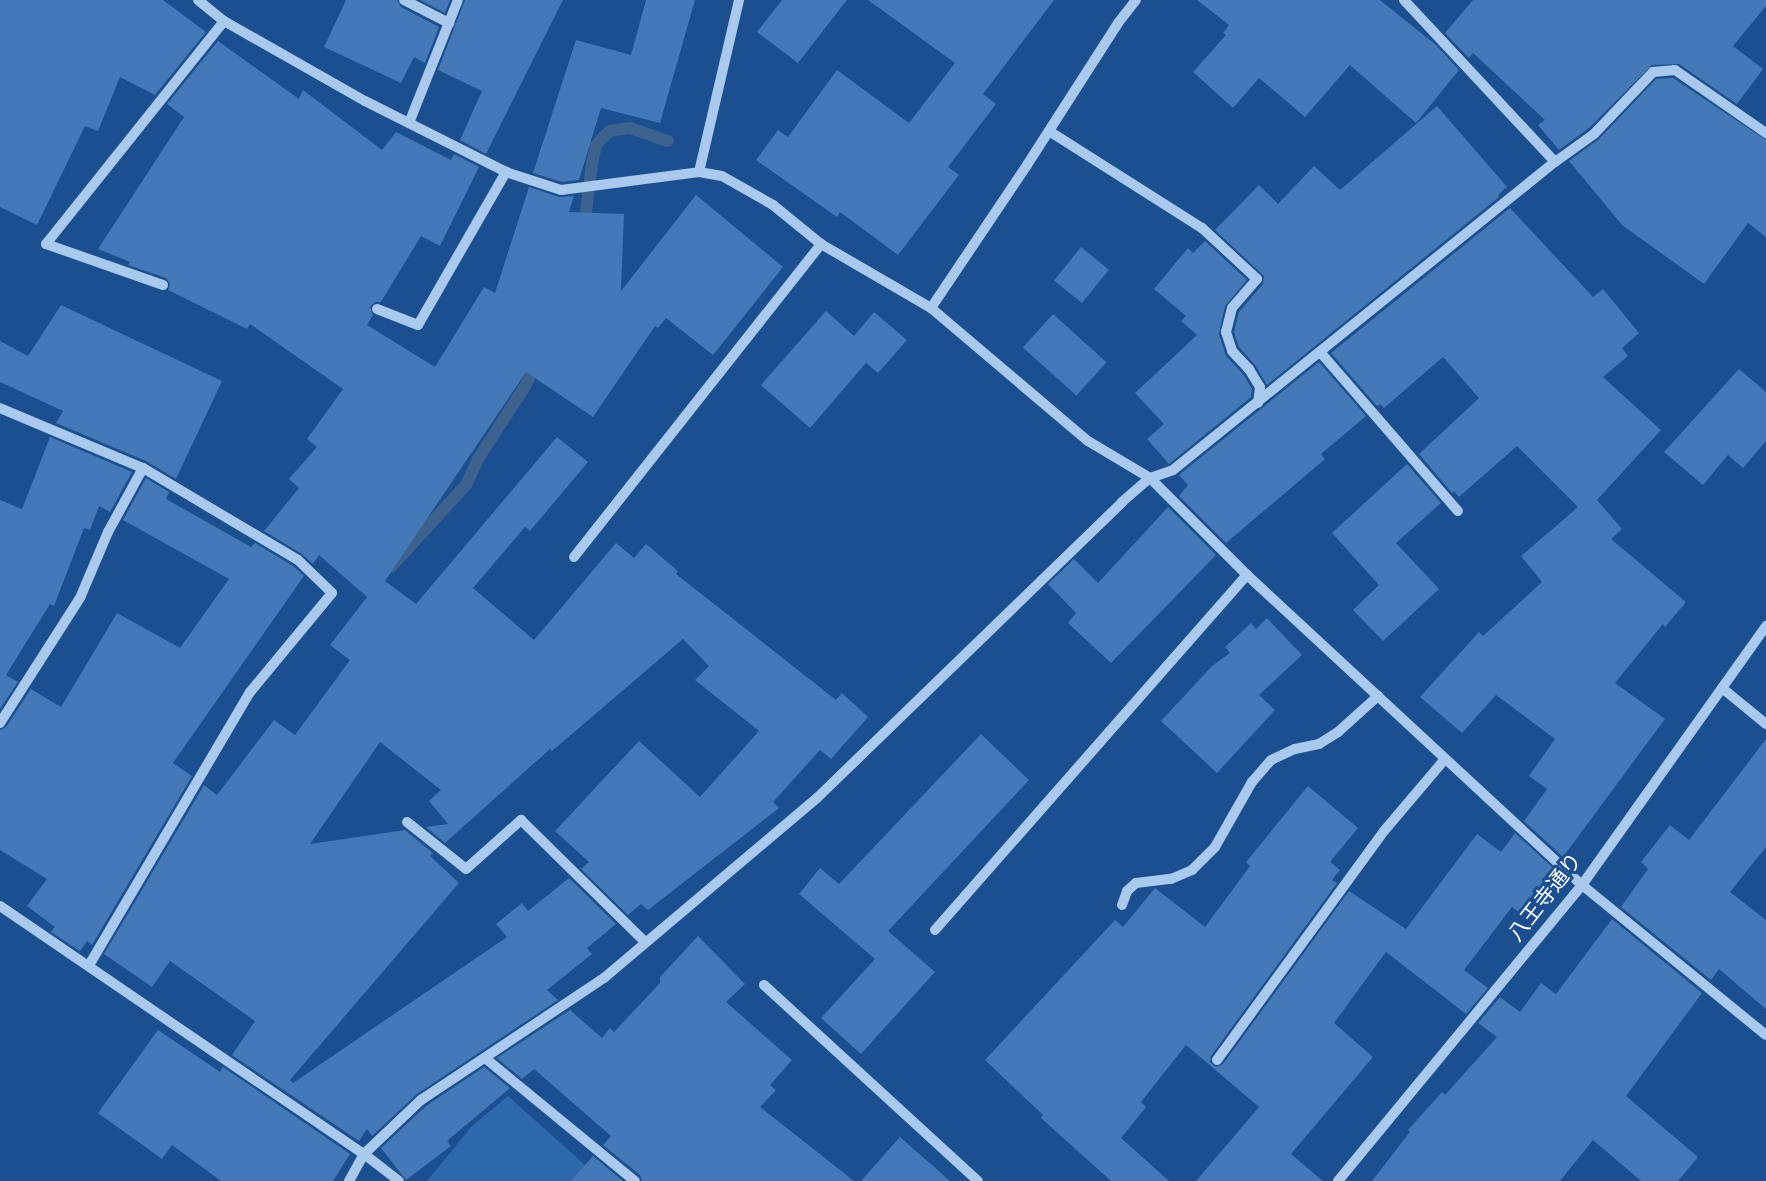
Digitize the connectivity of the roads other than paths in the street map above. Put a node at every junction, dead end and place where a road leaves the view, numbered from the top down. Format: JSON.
{"nodes":[{"id":1,"x":198,"y":0,"type":"edge"},
{"id":2,"x":404,"y":0,"type":"edge"},
{"id":3,"x":458,"y":0,"type":"edge"},
{"id":4,"x":739,"y":0,"type":"edge"},
{"id":5,"x":1136,"y":0,"type":"edge"},
{"id":6,"x":1404,"y":0,"type":"edge"},
{"id":7,"x":224,"y":21,"type":"junction"},
{"id":8,"x":448,"y":23,"type":"junction"},
{"id":9,"x":409,"y":123,"type":"junction"},
{"id":10,"x":1049,"y":130,"type":"junction"},
{"id":11,"x":1766,"y":133,"type":"edge"},
{"id":12,"x":1555,"y":162,"type":"junction"},
{"id":13,"x":506,"y":172,"type":"junction"},
{"id":14,"x":699,"y":172,"type":"junction"},
{"id":15,"x":821,"y":244,"type":"junction"},
{"id":16,"x":163,"y":285,"type":"dead end"},
{"id":17,"x":931,"y":308,"type":"junction"},
{"id":18,"x":377,"y":309,"type":"dead end"},
{"id":19,"x":1321,"y":353,"type":"junction"},
{"id":20,"x":1258,"y":403,"type":"junction"},
{"id":21,"x":0,"y":408,"type":"edge"},
{"id":22,"x":143,"y":468,"type":"junction"},
{"id":23,"x":1150,"y":478,"type":"junction"},
{"id":24,"x":1458,"y":511,"type":"dead end"},
{"id":25,"x":574,"y":557,"type":"dead end"},
{"id":26,"x":1247,"y":575,"type":"junction"},
{"id":27,"x":1766,"y":626,"type":"edge"},
{"id":28,"x":1722,"y":688,"type":"junction"},
{"id":29,"x":1377,"y":696,"type":"junction"},
{"id":30,"x":0,"y":723,"type":"edge"},
{"id":31,"x":1766,"y":724,"type":"edge"},
{"id":32,"x":1445,"y":759,"type":"junction"},
{"id":33,"x":407,"y":822,"type":"dead end"},
{"id":34,"x":1582,"y":885,"type":"junction"},
{"id":35,"x":1122,"y":905,"type":"dead end"},
{"id":36,"x":0,"y":906,"type":"edge"},
{"id":37,"x":935,"y":930,"type":"dead end"},
{"id":38,"x":645,"y":942,"type":"junction"},
{"id":39,"x":89,"y":965,"type":"junction"},
{"id":40,"x":764,"y":985,"type":"dead end"},
{"id":41,"x":1766,"y":1035,"type":"edge"},
{"id":42,"x":484,"y":1058,"type":"junction"},
{"id":43,"x":1216,"y":1060,"type":"dead end"},
{"id":44,"x":364,"y":1154,"type":"junction"},
{"id":45,"x":349,"y":1181,"type":"edge"},
{"id":46,"x":399,"y":1181,"type":"edge"},
{"id":47,"x":635,"y":1181,"type":"edge"},
{"id":48,"x":978,"y":1181,"type":"edge"},
{"id":49,"x":1338,"y":1181,"type":"edge"}],
"edges":[{"from":1,"to":7,"type":"street"},
{"from":2,"to":8,"type":"street"},
{"from":3,"to":8,"type":"street"},
{"from":4,"to":14,"type":"street"},
{"from":5,"to":10,"type":"street"},
{"from":6,"to":12,"type":"street"},
{"from":7,"to":9,"type":"street"},
{"from":7,"to":16,"type":"street"},
{"from":8,"to":9,"type":"street"},
{"from":9,"to":13,"type":"street"},
{"from":10,"to":17,"type":"street"},
{"from":10,"to":20,"type":"street"},
{"from":11,"to":12,"type":"street"},
{"from":12,"to":19,"type":"street"},
{"from":13,"to":14,"type":"street"},
{"from":13,"to":18,"type":"street"},
{"from":14,"to":15,"type":"street"},
{"from":15,"to":17,"type":"street"},
{"from":15,"to":25,"type":"street"},
{"from":17,"to":23,"type":"street"},
{"from":19,"to":20,"type":"street"},
{"from":19,"to":24,"type":"street"},
{"from":20,"to":23,"type":"street"},
{"from":21,"to":22,"type":"street"},
{"from":22,"to":30,"type":"street"},
{"from":22,"to":39,"type":"street"},
{"from":23,"to":26,"type":"street"},
{"from":23,"to":38,"type":"street"},
{"from":26,"to":29,"type":"street"},
{"from":26,"to":37,"type":"street"},
{"from":27,"to":28,"type":"street","name":"八王寺通り"},
{"from":28,"to":31,"type":"street"},
{"from":28,"to":34,"type":"street","name":"八王寺通り"},
{"from":29,"to":32,"type":"street"},
{"from":29,"to":35,"type":"street"},
{"from":32,"to":34,"type":"street"},
{"from":32,"to":43,"type":"street"},
{"from":33,"to":38,"type":"street"},
{"from":34,"to":41,"type":"street"},
{"from":34,"to":49,"type":"street","name":"八王寺通り"},
{"from":36,"to":39,"type":"street"},
{"from":38,"to":42,"type":"street"},
{"from":39,"to":44,"type":"street"},
{"from":40,"to":48,"type":"street"},
{"from":42,"to":44,"type":"street"},
{"from":42,"to":47,"type":"street"},
{"from":44,"to":45,"type":"street"},
{"from":44,"to":46,"type":"street"}]}
